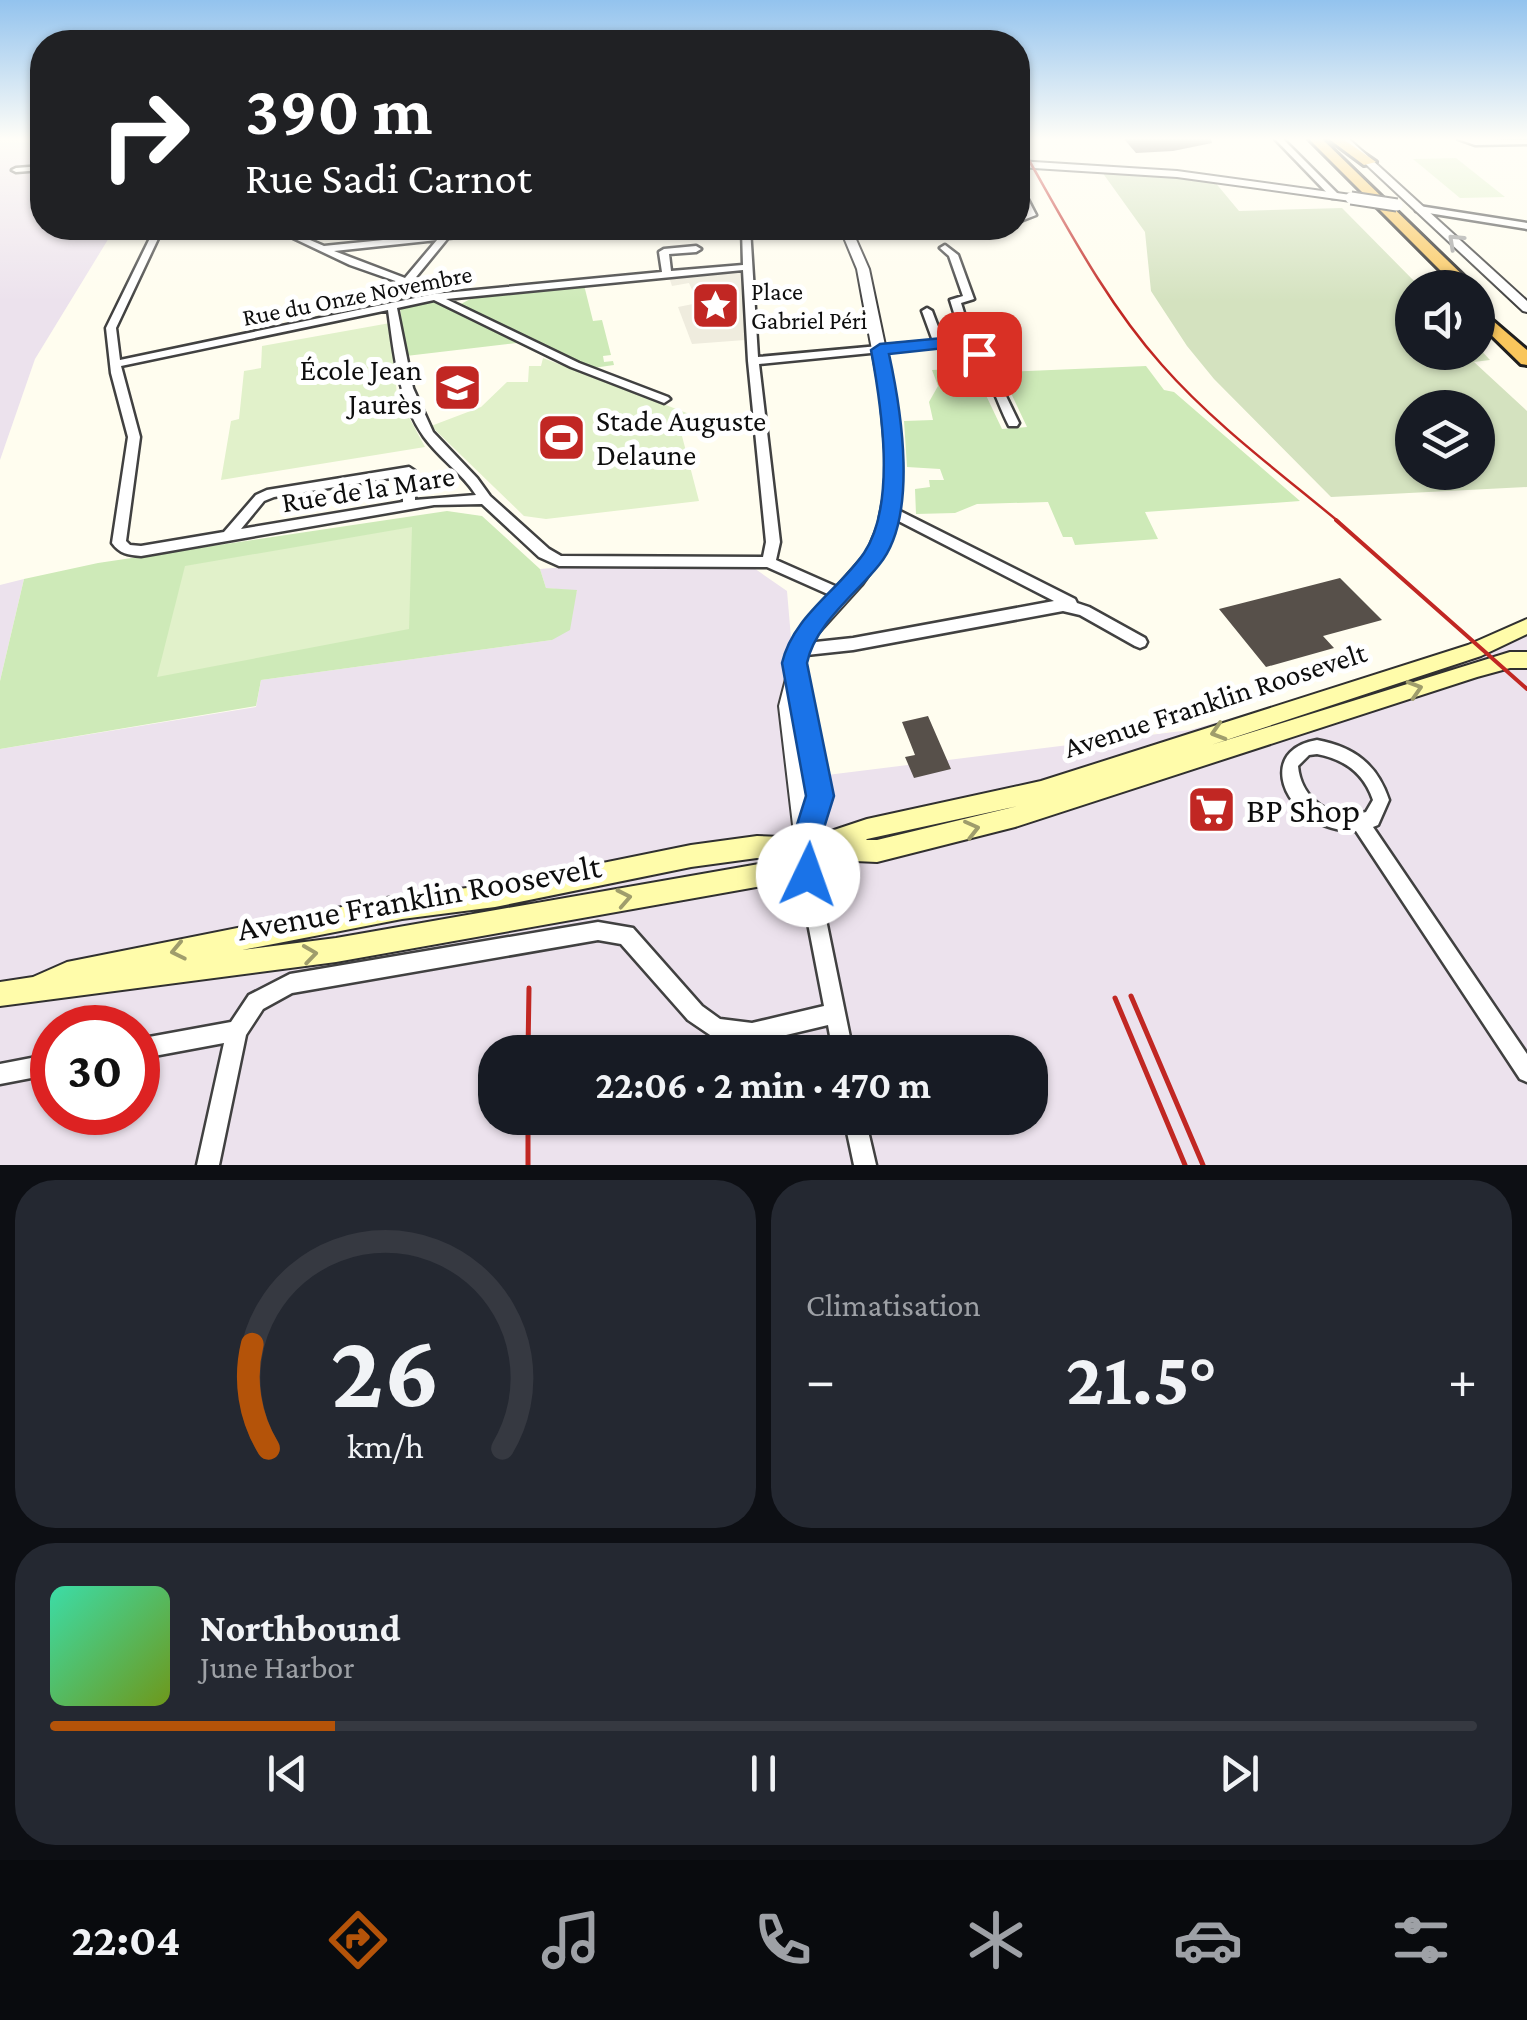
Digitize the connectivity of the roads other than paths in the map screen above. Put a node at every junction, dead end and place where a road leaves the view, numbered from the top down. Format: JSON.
{"nodes":[{"id":1,"x":1316,"y":193,"type":"edge"},
{"id":2,"x":1332,"y":193,"type":"edge"},
{"id":3,"x":1360,"y":193,"type":"edge"},
{"id":4,"x":1366,"y":193,"type":"edge"},
{"id":5,"x":1404,"y":193,"type":"edge"},
{"id":6,"x":1335,"y":196,"type":"junction"},
{"id":7,"x":1420,"y":208,"type":"junction"},
{"id":8,"x":1527,"y":226,"type":"edge"},
{"id":9,"x":154,"y":240,"type":"edge"},
{"id":10,"x":303,"y":240,"type":"edge"},
{"id":11,"x":375,"y":240,"type":"edge"},
{"id":12,"x":442,"y":240,"type":"edge"},
{"id":13,"x":747,"y":240,"type":"edge"},
{"id":14,"x":850,"y":240,"type":"edge"},
{"id":15,"x":945,"y":248,"type":"dead end"},
{"id":16,"x":324,"y":249,"type":"junction"},
{"id":17,"x":696,"y":249,"type":"dead end"},
{"id":18,"x":748,"y":267,"type":"junction"},
{"id":19,"x":1434,"y":270,"type":"edge"},
{"id":20,"x":1449,"y":270,"type":"edge"},
{"id":21,"x":668,"y":274,"type":"junction"},
{"id":22,"x":407,"y":282,"type":"junction"},
{"id":23,"x":434,"y":297,"type":"junction"},
{"id":24,"x":418,"y":300,"type":"junction"},
{"id":25,"x":392,"y":305,"type":"junction"},
{"id":26,"x":1527,"y":308,"type":"edge"},
{"id":27,"x":926,"y":311,"type":"dead end"},
{"id":28,"x":1495,"y":313,"type":"edge"},
{"id":29,"x":1495,"y":329,"type":"edge"},
{"id":30,"x":968,"y":342,"type":"junction"},
{"id":31,"x":938,"y":344,"type":"junction"},
{"id":32,"x":1527,"y":344,"type":"edge"},
{"id":33,"x":880,"y":350,"type":"junction"},
{"id":34,"x":1527,"y":360,"type":"edge"},
{"id":35,"x":753,"y":361,"type":"junction"},
{"id":36,"x":117,"y":364,"type":"junction"},
{"id":37,"x":664,"y":399,"type":"dead end"},
{"id":38,"x":1013,"y":422,"type":"dead end"},
{"id":39,"x":485,"y":498,"type":"junction"},
{"id":40,"x":410,"y":506,"type":"junction"},
{"id":41,"x":888,"y":510,"type":"junction"},
{"id":42,"x":228,"y":536,"type":"junction"},
{"id":43,"x":769,"y":562,"type":"junction"},
{"id":44,"x":839,"y":594,"type":"junction"},
{"id":45,"x":1084,"y":610,"type":"junction"},
{"id":46,"x":1527,"y":613,"type":"edge"},
{"id":47,"x":1527,"y":626,"type":"edge"},
{"id":48,"x":1140,"y":642,"type":"dead end"},
{"id":49,"x":797,"y":650,"type":"junction"},
{"id":50,"x":1527,"y":660,"type":"edge"},
{"id":51,"x":1361,"y":824,"type":"junction"},
{"id":52,"x":803,"y":850,"type":"junction"},
{"id":53,"x":0,"y":994,"type":"edge"},
{"id":54,"x":835,"y":1013,"type":"junction"},
{"id":55,"x":238,"y":1031,"type":"junction"},
{"id":56,"x":839,"y":1035,"type":"edge"},
{"id":57,"x":160,"y":1045,"type":"edge"},
{"id":58,"x":30,"y":1068,"type":"edge"},
{"id":59,"x":1527,"y":1072,"type":"edge"},
{"id":60,"x":0,"y":1074,"type":"edge"},
{"id":61,"x":858,"y":1135,"type":"edge"},
{"id":62,"x":208,"y":1165,"type":"edge"},
{"id":63,"x":864,"y":1165,"type":"edge"}],
"edges":[{"from":1,"to":6,"type":"street"},
{"from":2,"to":6,"type":"street"},
{"from":3,"to":19,"type":"highway"},
{"from":4,"to":20,"type":"highway"},
{"from":5,"to":7,"type":"street"},
{"from":6,"to":7,"type":"street","bridge":true},
{"from":7,"to":8,"type":"street"},
{"from":26,"to":7,"type":"street","one_way":true},
{"from":9,"to":36,"type":"street"},
{"from":10,"to":16,"type":"street"},
{"from":11,"to":16,"type":"street"},
{"from":12,"to":22,"type":"street"},
{"from":13,"to":18,"type":"street"},
{"from":14,"to":33,"type":"street"},
{"from":15,"to":30,"type":"street"},
{"from":16,"to":22,"type":"street"},
{"from":17,"to":21,"type":"street"},
{"from":18,"to":21,"type":"street","name":"Rue du Onze Novembre"},
{"from":18,"to":35,"type":"street"},
{"from":21,"to":23,"type":"street","name":"Rue du Onze Novembre"},
{"from":22,"to":24,"type":"street"},
{"from":23,"to":24,"type":"street","name":"Rue du Onze Novembre"},
{"from":23,"to":37,"type":"street"},
{"from":24,"to":25,"type":"street","name":"Rue du Onze Novembre"},
{"from":25,"to":36,"type":"street","name":"Rue du Onze Novembre"},
{"from":25,"to":39,"type":"street"},
{"from":27,"to":31,"type":"street"},
{"from":28,"to":32,"type":"highway"},
{"from":29,"to":34,"type":"highway"},
{"from":30,"to":31,"type":"street"},
{"from":30,"to":38,"type":"street"},
{"from":31,"to":33,"type":"street"},
{"from":33,"to":35,"type":"street"},
{"from":33,"to":41,"type":"street"},
{"from":35,"to":43,"type":"street"},
{"from":36,"to":42,"type":"street","name":"Rue de la Mare"},
{"from":39,"to":40,"type":"street","name":"Rue de la Mare"},
{"from":39,"to":43,"type":"street","name":"Rue de la Mare"},
{"from":40,"to":42,"type":"street","name":"Rue de la Mare"},
{"from":40,"to":42,"type":"street"},
{"from":41,"to":44,"type":"street"},
{"from":41,"to":45,"type":"street"},
{"from":43,"to":44,"type":"street","name":"Rue de la Mare"},
{"from":44,"to":49,"type":"street"},
{"from":45,"to":48,"type":"street"},
{"from":45,"to":49,"type":"street"},
{"from":46,"to":47,"type":"main road"},
{"from":47,"to":52,"type":"main road","name":"Avenue Franklin Roosevelt","one_way":true},
{"from":49,"to":52,"type":"street"},
{"from":52,"to":50,"type":"main road","name":"Avenue Franklin Roosevelt","one_way":true},
{"from":51,"to":51,"type":"street"},
{"from":51,"to":59,"type":"street"},
{"from":52,"to":53,"type":"main road","name":"Avenue Franklin Roosevelt"},
{"from":52,"to":54,"type":"street"},
{"from":54,"to":55,"type":"street"},
{"from":54,"to":56,"type":"street"},
{"from":55,"to":57,"type":"street"},
{"from":55,"to":62,"type":"street"},
{"from":58,"to":60,"type":"street"},
{"from":61,"to":63,"type":"street"}]}
